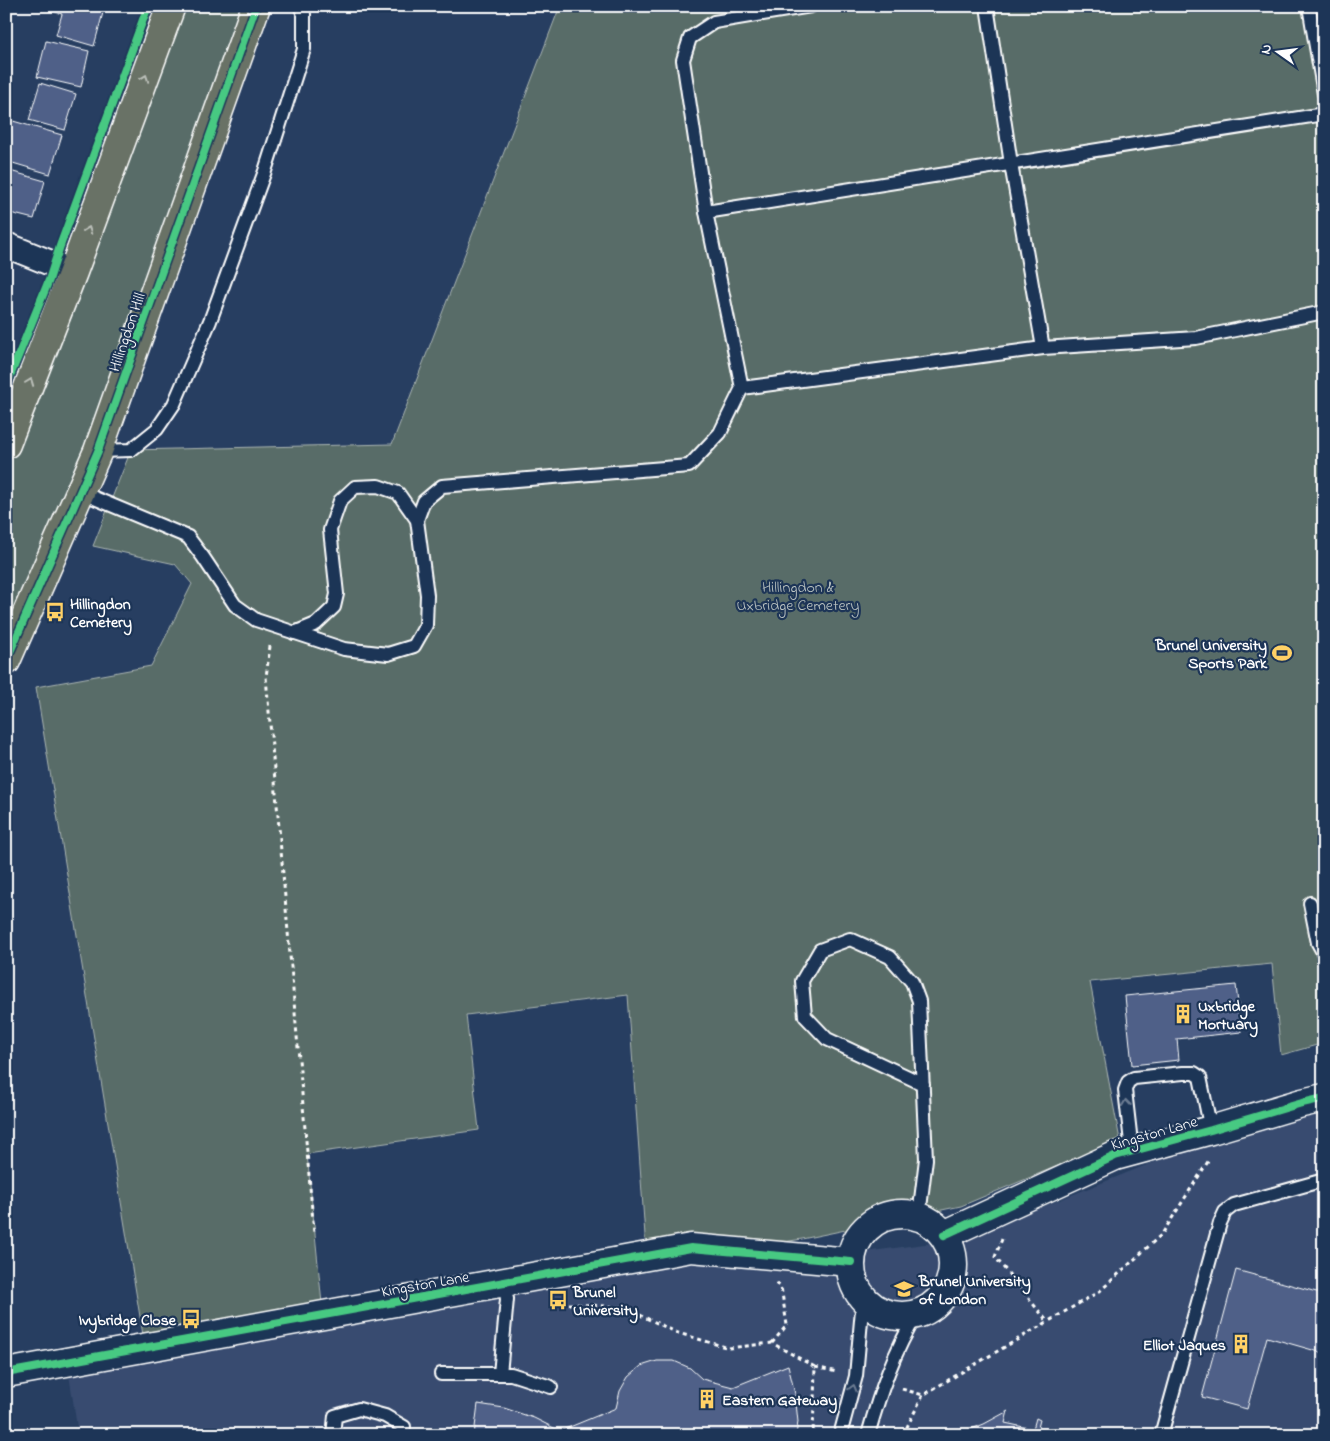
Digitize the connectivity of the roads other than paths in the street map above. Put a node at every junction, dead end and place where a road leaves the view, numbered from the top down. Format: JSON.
{"nodes":[{"id":1,"x":171,"y":6,"type":"edge"},
{"id":2,"x":256,"y":6,"type":"edge"},
{"id":3,"x":300,"y":6,"type":"edge"},
{"id":4,"x":811,"y":6,"type":"edge"},
{"id":5,"x":987,"y":6,"type":"edge"},
{"id":6,"x":1310,"y":6,"type":"edge"},
{"id":7,"x":1324,"y":94,"type":"edge"},
{"id":8,"x":1324,"y":114,"type":"edge"},
{"id":9,"x":1011,"y":164,"type":"junction"},
{"id":10,"x":706,"y":212,"type":"junction"},
{"id":11,"x":6,"y":245,"type":"edge"},
{"id":12,"x":73,"y":272,"type":"junction"},
{"id":13,"x":1324,"y":312,"type":"edge"},
{"id":14,"x":1043,"y":348,"type":"junction"},
{"id":15,"x":742,"y":388,"type":"junction"},
{"id":16,"x":6,"y":444,"type":"edge"},
{"id":17,"x":98,"y":451,"type":"junction"},
{"id":18,"x":80,"y":492,"type":"junction"},
{"id":19,"x":417,"y":520,"type":"junction"},
{"id":20,"x":294,"y":633,"type":"junction"},
{"id":21,"x":6,"y":661,"type":"edge"},
{"id":22,"x":1310,"y":903,"type":"dead end"},
{"id":23,"x":1319,"y":932,"type":"edge"},
{"id":24,"x":1324,"y":954,"type":"edge"},
{"id":25,"x":923,"y":1084,"type":"junction"},
{"id":26,"x":1324,"y":1098,"type":"edge"},
{"id":27,"x":1212,"y":1142,"type":"junction"},
{"id":28,"x":1132,"y":1151,"type":"junction"},
{"id":29,"x":1324,"y":1180,"type":"edge"},
{"id":30,"x":919,"y":1216,"type":"junction"},
{"id":31,"x":944,"y":1235,"type":"junction"},
{"id":32,"x":851,"y":1262,"type":"junction"},
{"id":33,"x":506,"y":1291,"type":"junction"},
{"id":34,"x":863,"y":1298,"type":"junction"},
{"id":35,"x":917,"y":1314,"type":"junction"},
{"id":36,"x":6,"y":1373,"type":"edge"},
{"id":37,"x":441,"y":1374,"type":"dead end"},
{"id":38,"x":500,"y":1374,"type":"junction"},
{"id":39,"x":551,"y":1387,"type":"dead end"},
{"id":40,"x":333,"y":1435,"type":"edge"},
{"id":41,"x":403,"y":1435,"type":"edge"},
{"id":42,"x":840,"y":1435,"type":"edge"},
{"id":43,"x":868,"y":1435,"type":"edge"},
{"id":44,"x":1161,"y":1435,"type":"edge"}],
"edges":[{"from":12,"to":1,"type":"main road","one_way":true},
{"from":2,"to":17,"type":"main road","name":"Hillingdon Hill"},
{"from":3,"to":17,"type":"lane"},
{"from":4,"to":10,"type":"lane"},
{"from":5,"to":9,"type":"lane"},
{"from":6,"to":7,"type":"lane"},
{"from":8,"to":9,"type":"lane"},
{"from":9,"to":10,"type":"lane"},
{"from":9,"to":14,"type":"lane"},
{"from":10,"to":15,"type":"lane"},
{"from":11,"to":12,"type":"street"},
{"from":16,"to":12,"type":"main road","one_way":true},
{"from":13,"to":14,"type":"lane"},
{"from":14,"to":15,"type":"lane"},
{"from":15,"to":19,"type":"lane"},
{"from":17,"to":18,"type":"main road","name":"Hillingdon Hill"},
{"from":18,"to":20,"type":"lane"},
{"from":18,"to":21,"type":"main road","name":"Hillingdon Hill"},
{"from":19,"to":20,"type":"lane"},
{"from":19,"to":20,"type":"lane"},
{"from":22,"to":23,"type":"lane"},
{"from":23,"to":24,"type":"lane"},
{"from":25,"to":25,"type":"lane"},
{"from":25,"to":30,"type":"lane"},
{"from":26,"to":27,"type":"street","name":"Kingston Lane"},
{"from":27,"to":28,"type":"street","name":"Kingston Lane"},
{"from":28,"to":27,"type":"lane","one_way":true},
{"from":28,"to":31,"type":"street","name":"Kingston Lane"},
{"from":29,"to":44,"type":"lane"},
{"from":30,"to":31,"type":"street"},
{"from":30,"to":32,"type":"street"},
{"from":31,"to":35,"type":"street"},
{"from":32,"to":33,"type":"street","name":"Kingston Lane"},
{"from":32,"to":34,"type":"street"},
{"from":33,"to":36,"type":"street","name":"Kingston Lane"},
{"from":33,"to":38,"type":"lane"},
{"from":34,"to":35,"type":"street"},
{"from":42,"to":34,"type":"lane","one_way":true},
{"from":35,"to":43,"type":"lane"},
{"from":37,"to":38,"type":"lane"},
{"from":38,"to":39,"type":"lane"},
{"from":40,"to":41,"type":"lane"}]}
